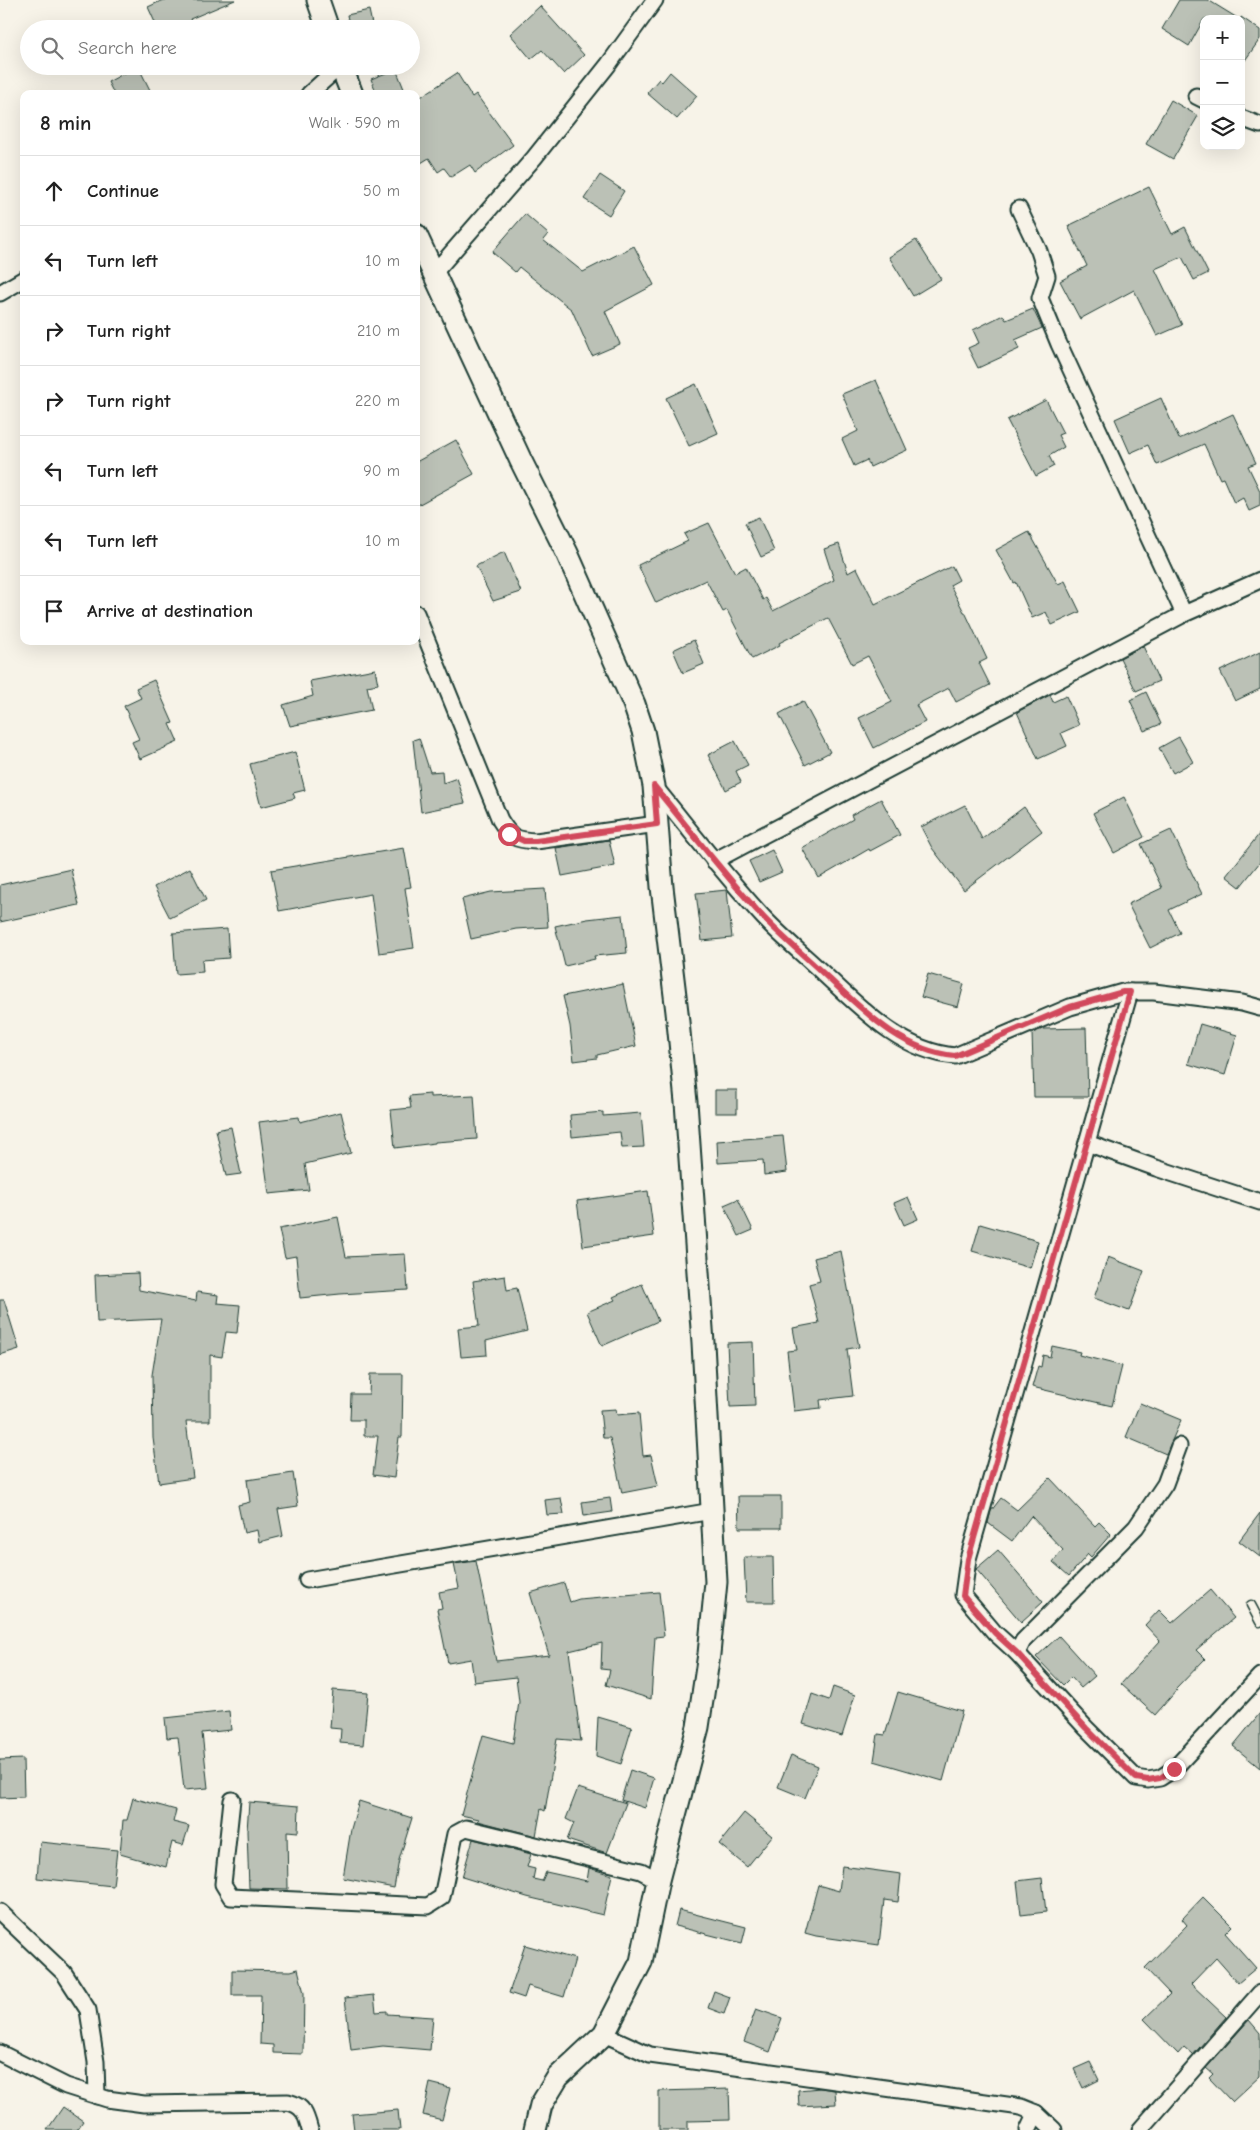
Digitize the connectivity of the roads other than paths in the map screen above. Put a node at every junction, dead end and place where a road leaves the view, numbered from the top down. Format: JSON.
{"nodes":[{"id":1,"x":318,"y":0,"type":"edge"},
{"id":2,"x":655,"y":0,"type":"edge"},
{"id":3,"x":325,"y":20,"type":"edge"},
{"id":4,"x":330,"y":75,"type":"edge"},
{"id":5,"x":344,"y":75,"type":"edge"},
{"id":6,"x":314,"y":90,"type":"edge"},
{"id":7,"x":350,"y":90,"type":"edge"},
{"id":8,"x":1245,"y":119,"type":"edge"},
{"id":9,"x":1260,"y":125,"type":"edge"},
{"id":10,"x":1019,"y":209,"type":"dead end"},
{"id":11,"x":420,"y":244,"type":"edge"},
{"id":12,"x":434,"y":273,"type":"junction"},
{"id":13,"x":20,"y":281,"type":"edge"},
{"id":14,"x":0,"y":293,"type":"edge"},
{"id":15,"x":1260,"y":580,"type":"edge"},
{"id":16,"x":1184,"y":614,"type":"junction"},
{"id":17,"x":420,"y":623,"type":"edge"},
{"id":18,"x":654,"y":786,"type":"junction"},
{"id":19,"x":657,"y":824,"type":"junction"},
{"id":20,"x":714,"y":861,"type":"junction"},
{"id":21,"x":1130,"y":992,"type":"junction"},
{"id":22,"x":1260,"y":1008,"type":"edge"},
{"id":23,"x":1087,"y":1143,"type":"junction"},
{"id":24,"x":1260,"y":1202,"type":"edge"},
{"id":25,"x":1179,"y":1446,"type":"dead end"},
{"id":26,"x":712,"y":1511,"type":"junction"},
{"id":27,"x":307,"y":1580,"type":"dead end"},
{"id":28,"x":1250,"y":1605,"type":"dead end"},
{"id":29,"x":1260,"y":1622,"type":"edge"},
{"id":30,"x":1017,"y":1653,"type":"junction"},
{"id":31,"x":1260,"y":1676,"type":"edge"},
{"id":32,"x":232,"y":1800,"type":"dead end"},
{"id":33,"x":658,"y":1880,"type":"junction"},
{"id":34,"x":0,"y":1912,"type":"edge"},
{"id":35,"x":1260,"y":1992,"type":"edge"},
{"id":36,"x":604,"y":2034,"type":"junction"},
{"id":37,"x":0,"y":2053,"type":"edge"},
{"id":38,"x":97,"y":2096,"type":"junction"},
{"id":39,"x":1036,"y":2113,"type":"junction"},
{"id":40,"x":310,"y":2130,"type":"edge"},
{"id":41,"x":534,"y":2130,"type":"edge"},
{"id":42,"x":1028,"y":2130,"type":"edge"},
{"id":43,"x":1054,"y":2130,"type":"edge"},
{"id":44,"x":1140,"y":2130,"type":"edge"}],
"edges":[{"from":1,"to":3,"type":"street"},
{"from":2,"to":12,"type":"street"},
{"from":4,"to":6,"type":"street"},
{"from":5,"to":7,"type":"street"},
{"from":8,"to":9,"type":"street"},
{"from":10,"to":16,"type":"street"},
{"from":11,"to":12,"type":"street"},
{"from":12,"to":18,"type":"street"},
{"from":13,"to":14,"type":"street"},
{"from":15,"to":16,"type":"street"},
{"from":16,"to":20,"type":"street"},
{"from":17,"to":19,"type":"street"},
{"from":18,"to":19,"type":"street"},
{"from":18,"to":20,"type":"street"},
{"from":19,"to":26,"type":"street"},
{"from":20,"to":21,"type":"street"},
{"from":21,"to":22,"type":"street"},
{"from":21,"to":23,"type":"street"},
{"from":23,"to":24,"type":"street"},
{"from":23,"to":30,"type":"street"},
{"from":25,"to":30,"type":"street"},
{"from":26,"to":27,"type":"street"},
{"from":26,"to":33,"type":"street"},
{"from":28,"to":29,"type":"lane"},
{"from":30,"to":31,"type":"street"},
{"from":32,"to":33,"type":"street"},
{"from":33,"to":36,"type":"street"},
{"from":34,"to":38,"type":"street"},
{"from":35,"to":44,"type":"street"},
{"from":36,"to":39,"type":"street"},
{"from":36,"to":41,"type":"street"},
{"from":37,"to":38,"type":"street"},
{"from":38,"to":40,"type":"street"},
{"from":39,"to":42,"type":"street"},
{"from":39,"to":43,"type":"street"}]}
